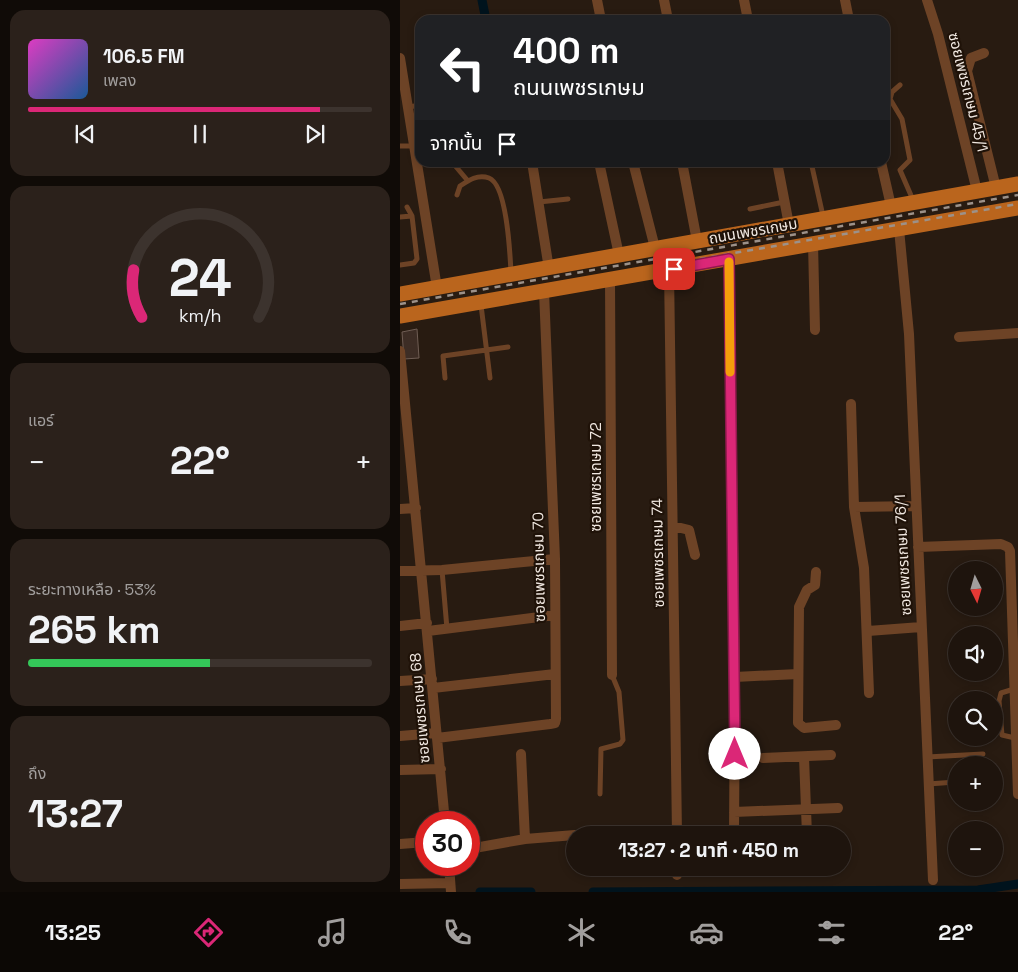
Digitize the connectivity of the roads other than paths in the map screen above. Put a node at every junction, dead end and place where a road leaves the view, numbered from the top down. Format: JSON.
{"nodes":[{"id":1,"x":596,"y":0,"type":"edge"},
{"id":2,"x":664,"y":0,"type":"edge"},
{"id":3,"x":744,"y":0,"type":"edge"},
{"id":4,"x":845,"y":0,"type":"edge"},
{"id":5,"x":927,"y":0,"type":"edge"},
{"id":6,"x":600,"y":15,"type":"edge"},
{"id":7,"x":667,"y":15,"type":"edge"},
{"id":8,"x":747,"y":15,"type":"edge"},
{"id":9,"x":848,"y":15,"type":"edge"},
{"id":10,"x":984,"y":54,"type":"dead end"},
{"id":11,"x":400,"y":58,"type":"edge"},
{"id":12,"x":900,"y":85,"type":"dead end"},
{"id":13,"x":415,"y":105,"type":"edge"},
{"id":14,"x":409,"y":106,"type":"junction"},
{"id":15,"x":415,"y":135,"type":"edge"},
{"id":16,"x":415,"y":145,"type":"edge"},
{"id":17,"x":400,"y":146,"type":"edge"},
{"id":18,"x":420,"y":167,"type":"edge"},
{"id":19,"x":456,"y":167,"type":"edge"},
{"id":20,"x":533,"y":167,"type":"edge"},
{"id":21,"x":600,"y":167,"type":"edge"},
{"id":22,"x":634,"y":167,"type":"edge"},
{"id":23,"x":683,"y":167,"type":"edge"},
{"id":24,"x":778,"y":167,"type":"edge"},
{"id":25,"x":812,"y":167,"type":"edge"},
{"id":26,"x":882,"y":167,"type":"edge"},
{"id":27,"x":468,"y":181,"type":"junction"},
{"id":28,"x":1018,"y":184,"type":"edge"},
{"id":29,"x":996,"y":188,"type":"junction"},
{"id":30,"x":977,"y":191,"type":"junction"},
{"id":31,"x":456,"y":195,"type":"dead end"},
{"id":32,"x":568,"y":199,"type":"dead end"},
{"id":33,"x":538,"y":202,"type":"junction"},
{"id":34,"x":785,"y":202,"type":"junction"},
{"id":35,"x":914,"y":202,"type":"junction"},
{"id":36,"x":891,"y":206,"type":"junction"},
{"id":37,"x":407,"y":207,"type":"dead end"},
{"id":38,"x":1018,"y":208,"type":"edge"},
{"id":39,"x":750,"y":210,"type":"dead end"},
{"id":40,"x":412,"y":216,"type":"junction"},
{"id":41,"x":400,"y":218,"type":"edge"},
{"id":42,"x":823,"y":219,"type":"junction"},
{"id":43,"x":789,"y":225,"type":"junction"},
{"id":44,"x":899,"y":229,"type":"junction"},
{"id":45,"x":697,"y":241,"type":"junction"},
{"id":46,"x":813,"y":243,"type":"junction"},
{"id":47,"x":654,"y":248,"type":"junction"},
{"id":48,"x":619,"y":255,"type":"junction"},
{"id":49,"x":729,"y":259,"type":"junction"},
{"id":50,"x":400,"y":265,"type":"edge"},
{"id":51,"x":545,"y":269,"type":"junction"},
{"id":52,"x":669,"y":270,"type":"junction"},
{"id":53,"x":512,"y":275,"type":"junction"},
{"id":54,"x":610,"y":279,"type":"junction"},
{"id":55,"x":436,"y":288,"type":"junction"},
{"id":56,"x":400,"y":290,"type":"edge"},
{"id":57,"x":544,"y":291,"type":"junction"},
{"id":58,"x":514,"y":296,"type":"junction"},
{"id":59,"x":480,"y":302,"type":"junction"},
{"id":60,"x":400,"y":316,"type":"edge"},
{"id":61,"x":815,"y":330,"type":"dead end"},
{"id":62,"x":1018,"y":333,"type":"edge"},
{"id":63,"x":959,"y":337,"type":"dead end"},
{"id":64,"x":508,"y":347,"type":"dead end"},
{"id":65,"x":486,"y":349,"type":"junction"},
{"id":66,"x":400,"y":351,"type":"edge"},
{"id":67,"x":445,"y":378,"type":"dead end"},
{"id":68,"x":490,"y":378,"type":"dead end"},
{"id":69,"x":402,"y":390,"type":"edge"},
{"id":70,"x":851,"y":404,"type":"dead end"},
{"id":71,"x":405,"y":451,"type":"edge"},
{"id":72,"x":916,"y":506,"type":"junction"},
{"id":73,"x":854,"y":507,"type":"junction"},
{"id":74,"x":416,"y":508,"type":"junction"},
{"id":75,"x":400,"y":509,"type":"edge"},
{"id":76,"x":673,"y":526,"type":"junction"},
{"id":77,"x":918,"y":547,"type":"junction"},
{"id":78,"x":695,"y":555,"type":"dead end"},
{"id":79,"x":555,"y":559,"type":"junction"},
{"id":80,"x":422,"y":570,"type":"junction"},
{"id":81,"x":442,"y":570,"type":"junction"},
{"id":82,"x":400,"y":572,"type":"edge"},
{"id":83,"x":816,"y":572,"type":"dead end"},
{"id":84,"x":555,"y":616,"type":"junction"},
{"id":85,"x":400,"y":626,"type":"edge"},
{"id":86,"x":428,"y":627,"type":"junction"},
{"id":87,"x":921,"y":628,"type":"junction"},
{"id":88,"x":448,"y":629,"type":"junction"},
{"id":89,"x":868,"y":631,"type":"junction"},
{"id":90,"x":556,"y":674,"type":"junction"},
{"id":91,"x":798,"y":674,"type":"junction"},
{"id":92,"x":612,"y":675,"type":"joint"},
{"id":93,"x":735,"y":677,"type":"junction"},
{"id":94,"x":400,"y":681,"type":"edge"},
{"id":95,"x":433,"y":683,"type":"junction"},
{"id":96,"x":1014,"y":688,"type":"junction"},
{"id":97,"x":870,"y":693,"type":"dead end"},
{"id":98,"x":836,"y":726,"type":"dead end"},
{"id":99,"x":400,"y":736,"type":"edge"},
{"id":100,"x":436,"y":736,"type":"junction"},
{"id":101,"x":1015,"y":738,"type":"junction"},
{"id":102,"x":521,"y":754,"type":"dead end"},
{"id":103,"x":983,"y":754,"type":"dead end"},
{"id":104,"x":831,"y":755,"type":"dead end"},
{"id":105,"x":804,"y":757,"type":"junction"},
{"id":106,"x":763,"y":758,"type":"dead end"},
{"id":107,"x":926,"y":758,"type":"junction"},
{"id":108,"x":441,"y":769,"type":"junction"},
{"id":109,"x":400,"y":770,"type":"edge"},
{"id":110,"x":948,"y":783,"type":"edge"},
{"id":111,"x":928,"y":784,"type":"junction"},
{"id":112,"x":600,"y":794,"type":"dead end"},
{"id":113,"x":1018,"y":794,"type":"edge"},
{"id":114,"x":805,"y":808,"type":"junction"},
{"id":115,"x":838,"y":808,"type":"dead end"},
{"id":116,"x":444,"y":811,"type":"edge"},
{"id":117,"x":734,"y":812,"type":"junction"},
{"id":118,"x":677,"y":826,"type":"edge"},
{"id":119,"x":734,"y":826,"type":"edge"},
{"id":120,"x":806,"y":826,"type":"edge"},
{"id":121,"x":566,"y":836,"type":"edge"},
{"id":122,"x":526,"y":839,"type":"junction"},
{"id":123,"x":415,"y":843,"type":"edge"},
{"id":124,"x":400,"y":844,"type":"edge"},
{"id":125,"x":480,"y":847,"type":"edge"},
{"id":126,"x":933,"y":880,"type":"dead end"},
{"id":127,"x":400,"y":884,"type":"edge"},
{"id":128,"x":451,"y":888,"type":"edge"}],
"edges":[{"from":1,"to":6,"type":"street"},
{"from":2,"to":7,"type":"street"},
{"from":3,"to":8,"type":"street"},
{"from":4,"to":9,"type":"street"},
{"from":5,"to":30,"type":"street","name":"ซอยเพชรเกษม 45/1"},
{"from":10,"to":29,"type":"street"},
{"from":11,"to":14,"type":"street"},
{"from":12,"to":35,"type":"lane"},
{"from":13,"to":14,"type":"lane"},
{"from":14,"to":15,"type":"street"},
{"from":16,"to":17,"type":"lane"},
{"from":18,"to":55,"type":"street"},
{"from":19,"to":27,"type":"lane"},
{"from":20,"to":33,"type":"street"},
{"from":21,"to":48,"type":"street"},
{"from":22,"to":47,"type":"street"},
{"from":23,"to":45,"type":"street"},
{"from":24,"to":34,"type":"street"},
{"from":25,"to":42,"type":"lane"},
{"from":26,"to":36,"type":"street"},
{"from":27,"to":31,"type":"lane"},
{"from":27,"to":53,"type":"lane"},
{"from":28,"to":29,"type":"main road","name":"ถนนเพชรเกษม"},
{"from":29,"to":30,"type":"main road","name":"ถนนเพชรเกษม"},
{"from":30,"to":35,"type":"main road","name":"ถนนเพชรเกษม"},
{"from":32,"to":33,"type":"lane"},
{"from":33,"to":51,"type":"street"},
{"from":34,"to":39,"type":"lane"},
{"from":34,"to":43,"type":"street"},
{"from":35,"to":36,"type":"main road","name":"ถนนเพชรเกษม"},
{"from":36,"to":42,"type":"main road","name":"ถนนเพชรเกษม"},
{"from":37,"to":40,"type":"lane"},
{"from":38,"to":44,"type":"main road","name":"ถนนเพชรเกษม"},
{"from":40,"to":41,"type":"lane"},
{"from":40,"to":50,"type":"lane"},
{"from":42,"to":43,"type":"main road","name":"ถนนเพชรเกษม"},
{"from":43,"to":45,"type":"main road","name":"ถนนเพชรเกษม"},
{"from":44,"to":46,"type":"main road","name":"ถนนเพชรเกษม"},
{"from":44,"to":72,"type":"street","name":"ซอยเพชรเกษม 76/1"},
{"from":45,"to":47,"type":"main road","name":"ถนนเพชรเกษม"},
{"from":46,"to":49,"type":"main road","name":"ถนนเพชรเกษม"},
{"from":46,"to":61,"type":"street"},
{"from":47,"to":48,"type":"main road","name":"ถนนเพชรเกษม"},
{"from":48,"to":51,"type":"main road","name":"ถนนเพชรเกษม"},
{"from":49,"to":52,"type":"main road","name":"ถนนเพชรเกษม"},
{"from":49,"to":93,"type":"street"},
{"from":51,"to":53,"type":"main road","name":"ถนนเพชรเกษม"},
{"from":51,"to":57,"type":"main road"},
{"from":52,"to":54,"type":"main road","name":"ถนนเพชรเกษม"},
{"from":52,"to":76,"type":"street","name":"ซอยเพชรเกษม 74"},
{"from":53,"to":55,"type":"main road","name":"ถนนเพชรเกษม"},
{"from":53,"to":58,"type":"main road"},
{"from":54,"to":57,"type":"main road","name":"ถนนเพชรเกษม"},
{"from":54,"to":92,"type":"street","name":"ซอยเพชรเกษม 72"},
{"from":55,"to":56,"type":"main road","name":"ถนนเพชรเกษม"},
{"from":57,"to":58,"type":"main road","name":"ถนนเพชรเกษม"},
{"from":57,"to":79,"type":"street","name":"ซอยเพชรเกษม 70"},
{"from":58,"to":59,"type":"main road","name":"ถนนเพชรเกษม"},
{"from":59,"to":60,"type":"main road","name":"ถนนเพชรเกษม"},
{"from":59,"to":65,"type":"lane"},
{"from":62,"to":63,"type":"street"},
{"from":64,"to":65,"type":"lane"},
{"from":65,"to":67,"type":"lane"},
{"from":65,"to":68,"type":"lane"},
{"from":66,"to":69,"type":"street","name":"ซอยเพชรเกษม 68"},
{"from":69,"to":71,"type":"street","name":"ซอยเพชรเกษม 68"},
{"from":70,"to":73,"type":"street"},
{"from":71,"to":74,"type":"street","name":"ซอยเพชรเกษม 68"},
{"from":72,"to":73,"type":"street"},
{"from":72,"to":77,"type":"street","name":"ซอยเพชรเกษม 76/1"},
{"from":73,"to":89,"type":"street"},
{"from":74,"to":75,"type":"street"},
{"from":74,"to":80,"type":"street","name":"ซอยเพชรเกษม 68"},
{"from":76,"to":78,"type":"street"},
{"from":76,"to":118,"type":"street","name":"ซอยเพชรเกษม 74"},
{"from":77,"to":87,"type":"street","name":"ซอยเพชรเกษม 76/1"},
{"from":77,"to":96,"type":"street"},
{"from":79,"to":81,"type":"street"},
{"from":79,"to":84,"type":"street","name":"ซอยเพชรเกษม 70"},
{"from":80,"to":81,"type":"street"},
{"from":80,"to":82,"type":"street"},
{"from":80,"to":86,"type":"street","name":"ซอยเพชรเกษม 68"},
{"from":81,"to":88,"type":"lane"},
{"from":83,"to":91,"type":"street"},
{"from":84,"to":88,"type":"street"},
{"from":84,"to":90,"type":"street","name":"ซอยเพชรเกษม 70"},
{"from":85,"to":86,"type":"street"},
{"from":86,"to":88,"type":"street"},
{"from":86,"to":95,"type":"street","name":"ซอยเพชรเกษม 68"},
{"from":87,"to":89,"type":"street"},
{"from":87,"to":107,"type":"street","name":"ซอยเพชรเกษม 76/1"},
{"from":89,"to":97,"type":"street"},
{"from":90,"to":95,"type":"street"},
{"from":90,"to":100,"type":"street","name":"ซอยเพชรเกษม 70"},
{"from":91,"to":93,"type":"street"},
{"from":91,"to":98,"type":"street"},
{"from":92,"to":112,"type":"lane"},
{"from":93,"to":117,"type":"street"},
{"from":94,"to":95,"type":"street"},
{"from":95,"to":100,"type":"street","name":"ซอยเพชรเกษม 68"},
{"from":96,"to":101,"type":"street"},
{"from":96,"to":101,"type":"lane"},
{"from":99,"to":100,"type":"street"},
{"from":100,"to":108,"type":"street","name":"ซอยเพชรเกษม 68"},
{"from":101,"to":113,"type":"street"},
{"from":102,"to":122,"type":"street"},
{"from":103,"to":107,"type":"lane"},
{"from":104,"to":105,"type":"street"},
{"from":105,"to":106,"type":"street"},
{"from":105,"to":114,"type":"street"},
{"from":107,"to":111,"type":"street","name":"ซอยเพชรเกษม 76/1"},
{"from":108,"to":109,"type":"street"},
{"from":108,"to":116,"type":"street","name":"ซอยเพชรเกษม 68"},
{"from":110,"to":111,"type":"lane"},
{"from":111,"to":126,"type":"street","name":"ซอยเพชรเกษม 76/1"},
{"from":114,"to":115,"type":"street"},
{"from":114,"to":117,"type":"street"},
{"from":114,"to":120,"type":"street"},
{"from":117,"to":119,"type":"street"},
{"from":121,"to":122,"type":"street"},
{"from":122,"to":125,"type":"street"},
{"from":123,"to":124,"type":"street"},
{"from":127,"to":128,"type":"street"}]}
